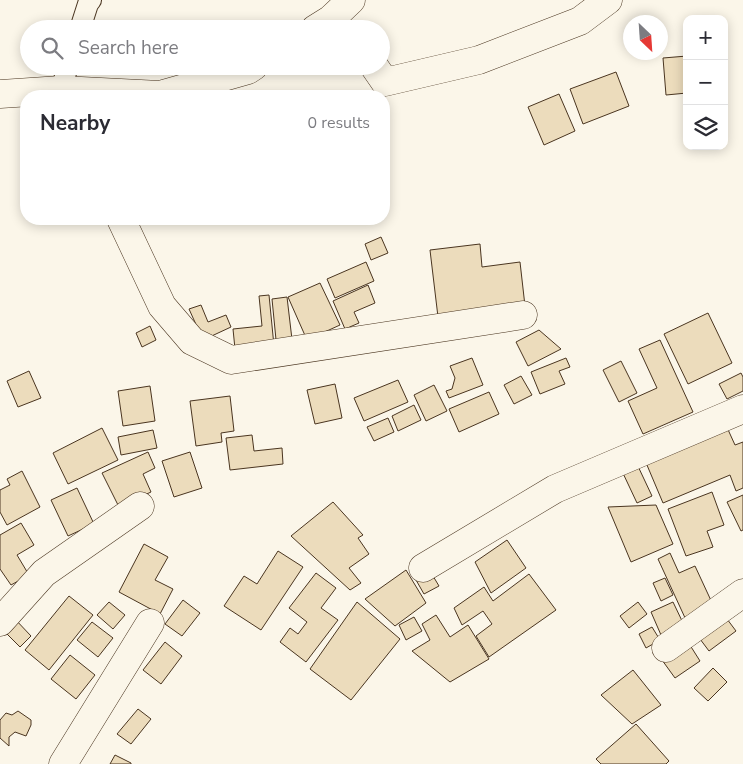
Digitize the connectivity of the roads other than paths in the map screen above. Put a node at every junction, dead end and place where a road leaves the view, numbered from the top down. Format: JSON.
{"nodes":[{"id":1,"x":91,"y":0,"type":"edge"},
{"id":2,"x":608,"y":0,"type":"edge"},
{"id":3,"x":345,"y":14,"type":"edge"},
{"id":4,"x":83,"y":20,"type":"edge"},
{"id":5,"x":333,"y":20,"type":"edge"},
{"id":6,"x":230,"y":75,"type":"edge"},
{"id":7,"x":380,"y":75,"type":"edge"},
{"id":8,"x":64,"y":84,"type":"edge"},
{"id":9,"x":26,"y":90,"type":"edge"},
{"id":10,"x":116,"y":90,"type":"edge"},
{"id":11,"x":178,"y":90,"type":"edge"},
{"id":12,"x":20,"y":91,"type":"edge"},
{"id":13,"x":0,"y":94,"type":"edge"},
{"id":14,"x":124,"y":225,"type":"edge"},
{"id":15,"x":523,"y":315,"type":"dead end"},
{"id":16,"x":743,"y":409,"type":"edge"},
{"id":17,"x":140,"y":506,"type":"dead end"},
{"id":18,"x":423,"y":568,"type":"dead end"},
{"id":19,"x":743,"y":593,"type":"edge"},
{"id":20,"x":0,"y":622,"type":"edge"},
{"id":21,"x":150,"y":623,"type":"dead end"},
{"id":22,"x":666,"y":648,"type":"dead end"},
{"id":23,"x":63,"y":764,"type":"edge"}],
"edges":[{"from":1,"to":4,"type":"street"},
{"from":2,"to":7,"type":"street"},
{"from":3,"to":5,"type":"street"},
{"from":6,"to":11,"type":"street"},
{"from":8,"to":9,"type":"street"},
{"from":8,"to":10,"type":"street"},
{"from":12,"to":13,"type":"street"},
{"from":14,"to":15,"type":"street"},
{"from":16,"to":18,"type":"street"},
{"from":17,"to":20,"type":"street"},
{"from":19,"to":22,"type":"street"},
{"from":21,"to":23,"type":"street"}]}
